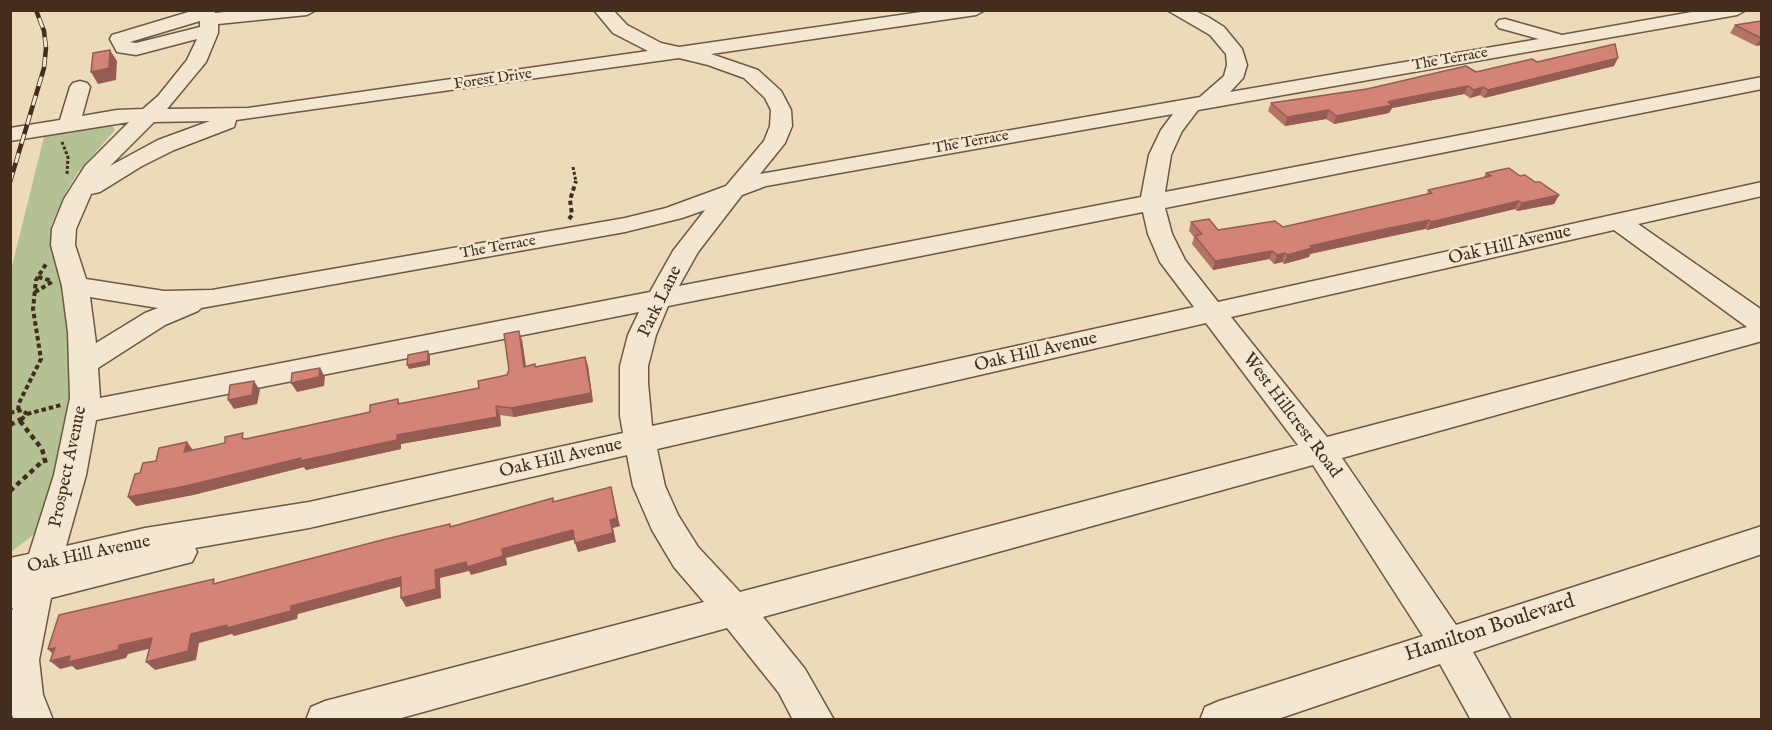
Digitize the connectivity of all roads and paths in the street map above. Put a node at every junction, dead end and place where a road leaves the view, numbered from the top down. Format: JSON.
{"nodes":[{"id":1,"x":307,"y":10,"type":"edge"},
{"id":2,"x":603,"y":10,"type":"edge"},
{"id":3,"x":976,"y":10,"type":"edge"},
{"id":4,"x":1176,"y":10,"type":"edge"},
{"id":5,"x":1488,"y":10,"type":"edge"},
{"id":6,"x":1621,"y":10,"type":"edge"},
{"id":7,"x":1737,"y":10,"type":"edge"},
{"id":8,"x":207,"y":18,"type":"edge"},
{"id":9,"x":1505,"y":24,"type":"junction"},
{"id":10,"x":1650,"y":26,"type":"junction"},
{"id":11,"x":1568,"y":40,"type":"junction"},
{"id":12,"x":1507,"y":51,"type":"junction"},
{"id":13,"x":680,"y":53,"type":"junction"},
{"id":14,"x":181,"y":82,"type":"junction"},
{"id":15,"x":1761,"y":83,"type":"edge"},
{"id":16,"x":80,"y":87,"type":"dead end"},
{"id":17,"x":1198,"y":105,"type":"junction"},
{"id":18,"x":248,"y":114,"type":"junction"},
{"id":19,"x":219,"y":115,"type":"junction"},
{"id":20,"x":147,"y":116,"type":"junction"},
{"id":21,"x":63,"y":130,"type":"junction"},
{"id":22,"x":10,"y":135,"type":"edge"},
{"id":23,"x":573,"y":167,"type":"dead end"},
{"id":24,"x":1761,"y":189,"type":"edge"},
{"id":25,"x":71,"y":190,"type":"junction"},
{"id":26,"x":734,"y":190,"type":"junction"},
{"id":27,"x":1152,"y":202,"type":"junction"},
{"id":28,"x":1618,"y":221,"type":"junction"},
{"id":29,"x":557,"y":237,"type":"junction"},
{"id":30,"x":38,"y":277,"type":"dead end"},
{"id":31,"x":64,"y":284,"type":"junction"},
{"id":32,"x":212,"y":299,"type":"junction"},
{"id":33,"x":658,"y":300,"type":"junction"},
{"id":34,"x":1212,"y":313,"type":"junction"},
{"id":35,"x":1761,"y":324,"type":"edge"},
{"id":36,"x":1761,"y":332,"type":"edge"},
{"id":37,"x":84,"y":364,"type":"junction"},
{"id":38,"x":84,"y":405,"type":"junction"},
{"id":39,"x":10,"y":413,"type":"edge"},
{"id":40,"x":27,"y":414,"type":"junction"},
{"id":41,"x":20,"y":421,"type":"junction"},
{"id":42,"x":10,"y":425,"type":"edge"},
{"id":43,"x":640,"y":442,"type":"junction"},
{"id":44,"x":1321,"y":452,"type":"junction"},
{"id":45,"x":45,"y":459,"type":"junction"},
{"id":46,"x":47,"y":468,"type":"dead end"},
{"id":47,"x":10,"y":491,"type":"edge"},
{"id":48,"x":1761,"y":540,"type":"edge"},
{"id":49,"x":26,"y":580,"type":"edge"},
{"id":50,"x":735,"y":610,"type":"junction"},
{"id":51,"x":1448,"y":643,"type":"junction"},
{"id":52,"x":34,"y":720,"type":"edge"},
{"id":53,"x":325,"y":720,"type":"edge"},
{"id":54,"x":815,"y":720,"type":"edge"},
{"id":55,"x":1219,"y":720,"type":"edge"},
{"id":56,"x":1492,"y":720,"type":"edge"}],
"edges":[{"from":1,"to":8,"type":"street"},
{"from":2,"to":13,"type":"street","name":"Park Lane"},
{"from":3,"to":13,"type":"street","name":"Forest Drive"},
{"from":4,"to":17,"type":"street"},
{"from":5,"to":9,"type":"street"},
{"from":6,"to":10,"type":"street"},
{"from":7,"to":10,"type":"street","name":"The Terrace"},
{"from":8,"to":14,"type":"street","name":"Prospect Avenue"},
{"from":9,"to":11,"type":"street"},
{"from":9,"to":12,"type":"street"},
{"from":10,"to":11,"type":"street","name":"The Terrace"},
{"from":11,"to":12,"type":"street","name":"The Terrace"},
{"from":12,"to":17,"type":"street","name":"The Terrace"},
{"from":13,"to":18,"type":"street","name":"Forest Drive"},
{"from":13,"to":26,"type":"street","name":"Park Lane"},
{"from":14,"to":19,"type":"street"},
{"from":14,"to":20,"type":"street","name":"Prospect Avenue"},
{"from":15,"to":27,"type":"street"},
{"from":16,"to":21,"type":"street"},
{"from":17,"to":26,"type":"street","name":"The Terrace"},
{"from":17,"to":27,"type":"street","name":"West Hillcrest Road"},
{"from":18,"to":19,"type":"street","name":"Forest Drive"},
{"from":18,"to":25,"type":"street"},
{"from":19,"to":20,"type":"street","name":"Forest Drive"},
{"from":20,"to":21,"type":"street","name":"Forest Drive"},
{"from":20,"to":25,"type":"street","name":"Prospect Avenue"},
{"from":21,"to":22,"type":"street","name":"Forest Drive"},
{"from":21,"to":25,"type":"path"},
{"from":23,"to":29,"type":"path"},
{"from":24,"to":28,"type":"street","name":"Oak Hill Avenue"},
{"from":25,"to":31,"type":"street","name":"Prospect Avenue"},
{"from":26,"to":29,"type":"street","name":"The Terrace"},
{"from":26,"to":33,"type":"street","name":"Park Lane"},
{"from":27,"to":33,"type":"street"},
{"from":27,"to":34,"type":"street","name":"West Hillcrest Road"},
{"from":28,"to":34,"type":"street","name":"Oak Hill Avenue"},
{"from":28,"to":35,"type":"street"},
{"from":29,"to":32,"type":"street","name":"The Terrace"},
{"from":30,"to":31,"type":"path"},
{"from":31,"to":32,"type":"street","name":"The Terrace"},
{"from":31,"to":37,"type":"street","name":"Prospect Avenue"},
{"from":32,"to":37,"type":"street","name":"The Terrace"},
{"from":33,"to":38,"type":"street"},
{"from":33,"to":43,"type":"street","name":"Park Lane"},
{"from":34,"to":43,"type":"street","name":"Oak Hill Avenue"},
{"from":34,"to":44,"type":"street","name":"West Hillcrest Road"},
{"from":36,"to":44,"type":"street"},
{"from":37,"to":38,"type":"street","name":"Prospect Avenue"},
{"from":38,"to":40,"type":"path"},
{"from":38,"to":49,"type":"street","name":"Prospect Avenue"},
{"from":39,"to":40,"type":"path"},
{"from":40,"to":41,"type":"path"},
{"from":41,"to":42,"type":"path"},
{"from":41,"to":45,"type":"path"},
{"from":43,"to":49,"type":"street","name":"Oak Hill Avenue"},
{"from":43,"to":50,"type":"street","name":"Park Lane"},
{"from":44,"to":50,"type":"street"},
{"from":44,"to":51,"type":"street","name":"West Hillcrest Road"},
{"from":45,"to":46,"type":"path"},
{"from":45,"to":47,"type":"path"},
{"from":48,"to":51,"type":"street","name":"Hamilton Boulevard"},
{"from":49,"to":52,"type":"street","name":"Prospect Avenue"},
{"from":50,"to":53,"type":"street"},
{"from":50,"to":54,"type":"street","name":"Park Lane"},
{"from":51,"to":55,"type":"street","name":"Hamilton Boulevard"},
{"from":51,"to":56,"type":"street","name":"West Hillcrest Road"}]}
